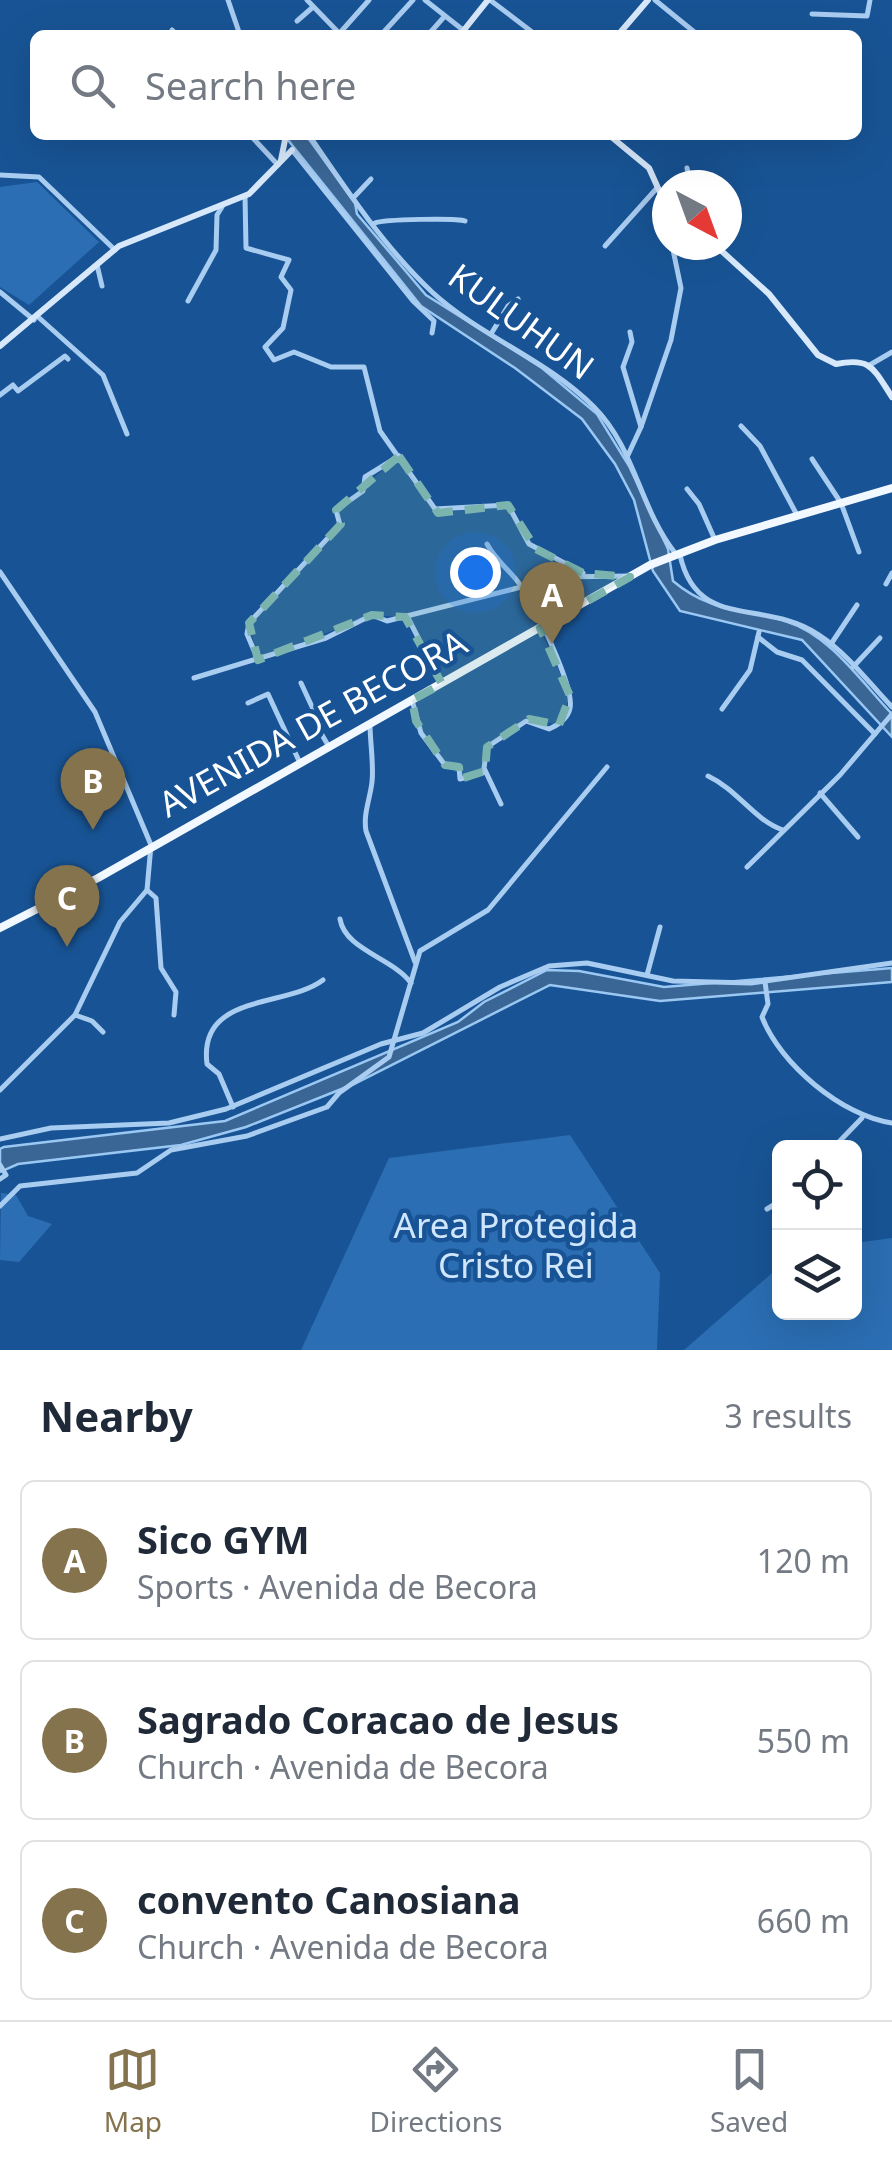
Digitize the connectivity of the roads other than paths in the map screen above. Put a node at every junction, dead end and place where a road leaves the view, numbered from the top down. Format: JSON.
{"nodes":[{"id":1,"x":228,"y":0,"type":"edge"},
{"id":2,"x":307,"y":0,"type":"edge"},
{"id":3,"x":369,"y":0,"type":"edge"},
{"id":4,"x":413,"y":0,"type":"edge"},
{"id":5,"x":425,"y":0,"type":"edge"},
{"id":6,"x":489,"y":0,"type":"edge"},
{"id":7,"x":652,"y":0,"type":"edge"},
{"id":8,"x":870,"y":0,"type":"edge"},
{"id":9,"x":313,"y":6,"type":"junction"},
{"id":10,"x":812,"y":14,"type":"dead end"},
{"id":11,"x":444,"y":17,"type":"junction"},
{"id":12,"x":297,"y":21,"type":"dead end"},
{"id":13,"x":238,"y":30,"type":"edge"},
{"id":14,"x":335,"y":30,"type":"edge"},
{"id":15,"x":341,"y":30,"type":"edge"},
{"id":16,"x":386,"y":30,"type":"edge"},
{"id":17,"x":432,"y":30,"type":"edge"},
{"id":18,"x":459,"y":30,"type":"edge"},
{"id":19,"x":464,"y":30,"type":"edge"},
{"id":20,"x":529,"y":30,"type":"edge"},
{"id":21,"x":623,"y":30,"type":"edge"},
{"id":22,"x":691,"y":30,"type":"edge"},
{"id":23,"x":255,"y":140,"type":"edge"},
{"id":24,"x":282,"y":140,"type":"edge"},
{"id":25,"x":286,"y":140,"type":"edge"},
{"id":26,"x":312,"y":140,"type":"edge"},
{"id":27,"x":614,"y":140,"type":"edge"},
{"id":28,"x":292,"y":150,"type":"junction"},
{"id":29,"x":279,"y":163,"type":"junction"},
{"id":30,"x":0,"y":175,"type":"edge"},
{"id":31,"x":652,"y":176,"type":"edge"},
{"id":32,"x":371,"y":179,"type":"dead end"},
{"id":33,"x":652,"y":194,"type":"edge"},
{"id":34,"x":245,"y":196,"type":"junction"},
{"id":35,"x":354,"y":197,"type":"junction"},
{"id":36,"x":224,"y":204,"type":"junction"},
{"id":37,"x":465,"y":220,"type":"dead end"},
{"id":38,"x":375,"y":224,"type":"junction"},
{"id":39,"x":605,"y":246,"type":"dead end"},
{"id":40,"x":115,"y":250,"type":"junction"},
{"id":41,"x":675,"y":260,"type":"edge"},
{"id":42,"x":732,"y":260,"type":"edge"},
{"id":43,"x":98,"y":265,"type":"junction"},
{"id":44,"x":102,"y":286,"type":"dead end"},
{"id":45,"x":0,"y":292,"type":"edge"},
{"id":46,"x":518,"y":299,"type":"dead end"},
{"id":47,"x":188,"y":301,"type":"dead end"},
{"id":48,"x":36,"y":318,"type":"junction"},
{"id":49,"x":630,"y":332,"type":"dead end"},
{"id":50,"x":432,"y":333,"type":"dead end"},
{"id":51,"x":491,"y":334,"type":"junction"},
{"id":52,"x":0,"y":346,"type":"edge"},
{"id":53,"x":892,"y":352,"type":"edge"},
{"id":54,"x":68,"y":359,"type":"dead end"},
{"id":55,"x":868,"y":366,"type":"junction"},
{"id":56,"x":0,"y":395,"type":"edge"},
{"id":57,"x":892,"y":397,"type":"edge"},
{"id":58,"x":740,"y":426,"type":"dead end"},
{"id":59,"x":641,"y":428,"type":"junction"},
{"id":60,"x":127,"y":434,"type":"dead end"},
{"id":61,"x":628,"y":455,"type":"junction"},
{"id":62,"x":399,"y":456,"type":"junction"},
{"id":63,"x":812,"y":459,"type":"dead end"},
{"id":64,"x":892,"y":488,"type":"edge"},
{"id":65,"x":687,"y":489,"type":"dead end"},
{"id":66,"x":841,"y":503,"type":"junction"},
{"id":67,"x":798,"y":515,"type":"junction"},
{"id":68,"x":715,"y":540,"type":"junction"},
{"id":69,"x":487,"y":544,"type":"dead end"},
{"id":70,"x":858,"y":552,"type":"dead end"},
{"id":71,"x":676,"y":553,"type":"junction"},
{"id":72,"x":0,"y":572,"type":"edge"},
{"id":73,"x":583,"y":573,"type":"junction"},
{"id":74,"x":892,"y":573,"type":"edge"},
{"id":75,"x":630,"y":577,"type":"junction"},
{"id":76,"x":886,"y":584,"type":"dead end"},
{"id":77,"x":521,"y":585,"type":"junction"},
{"id":78,"x":857,"y":606,"type":"dead end"},
{"id":79,"x":408,"y":616,"type":"junction"},
{"id":80,"x":540,"y":628,"type":"junction"},
{"id":81,"x":880,"y":638,"type":"dead end"},
{"id":82,"x":831,"y":644,"type":"junction"},
{"id":83,"x":258,"y":660,"type":"junction"},
{"id":84,"x":853,"y":667,"type":"junction"},
{"id":85,"x":194,"y":678,"type":"dead end"},
{"id":86,"x":301,"y":684,"type":"dead end"},
{"id":87,"x":442,"y":684,"type":"junction"},
{"id":88,"x":412,"y":700,"type":"junction"},
{"id":89,"x":248,"y":703,"type":"dead end"},
{"id":90,"x":722,"y":709,"type":"dead end"},
{"id":91,"x":892,"y":711,"type":"edge"},
{"id":92,"x":370,"y":724,"type":"junction"},
{"id":93,"x":877,"y":732,"type":"junction"},
{"id":94,"x":329,"y":747,"type":"junction"},
{"id":95,"x":300,"y":763,"type":"junction"},
{"id":96,"x":607,"y":766,"type":"dead end"},
{"id":97,"x":486,"y":772,"type":"junction"},
{"id":98,"x":708,"y":776,"type":"dead end"},
{"id":99,"x":820,"y":793,"type":"junction"},
{"id":100,"x":501,"y":804,"type":"dead end"},
{"id":101,"x":784,"y":830,"type":"junction"},
{"id":102,"x":858,"y":837,"type":"dead end"},
{"id":103,"x":152,"y":845,"type":"junction"},
{"id":104,"x":748,"y":866,"type":"dead end"},
{"id":105,"x":147,"y":890,"type":"junction"},
{"id":106,"x":340,"y":919,"type":"dead end"},
{"id":107,"x":660,"y":927,"type":"dead end"},
{"id":108,"x":0,"y":928,"type":"edge"},
{"id":109,"x":415,"y":962,"type":"junction"},
{"id":110,"x":892,"y":963,"type":"edge"},
{"id":111,"x":648,"y":976,"type":"junction"},
{"id":112,"x":323,"y":980,"type":"dead end"},
{"id":113,"x":765,"y":981,"type":"junction"},
{"id":114,"x":411,"y":983,"type":"junction"},
{"id":115,"x":174,"y":1014,"type":"dead end"},
{"id":116,"x":76,"y":1015,"type":"junction"},
{"id":117,"x":102,"y":1032,"type":"dead end"},
{"id":118,"x":392,"y":1043,"type":"junction"},
{"id":119,"x":0,"y":1090,"type":"edge"},
{"id":120,"x":234,"y":1107,"type":"junction"},
{"id":121,"x":862,"y":1118,"type":"junction"},
{"id":122,"x":892,"y":1123,"type":"edge"},
{"id":123,"x":0,"y":1139,"type":"edge"},
{"id":124,"x":841,"y":1140,"type":"edge"},
{"id":125,"x":0,"y":1165,"type":"edge"},
{"id":126,"x":0,"y":1179,"type":"edge"},
{"id":127,"x":0,"y":1206,"type":"edge"},
{"id":128,"x":772,"y":1206,"type":"edge"},
{"id":129,"x":767,"y":1209,"type":"dead end"}],
"edges":[{"from":1,"to":13,"type":"street"},
{"from":2,"to":9,"type":"street"},
{"from":3,"to":15,"type":"street"},
{"from":4,"to":16,"type":"street"},
{"from":5,"to":11,"type":"street"},
{"from":6,"to":19,"type":"street"},
{"from":6,"to":20,"type":"street"},
{"from":7,"to":21,"type":"street"},
{"from":7,"to":22,"type":"street"},
{"from":8,"to":10,"type":"street"},
{"from":9,"to":12,"type":"street"},
{"from":9,"to":14,"type":"street"},
{"from":11,"to":17,"type":"street"},
{"from":11,"to":18,"type":"street"},
{"from":23,"to":29,"type":"street"},
{"from":24,"to":29,"type":"street"},
{"from":25,"to":28,"type":"street"},
{"from":26,"to":35,"type":"street","name":"KULUHUN"},
{"from":27,"to":31,"type":"street"},
{"from":28,"to":29,"type":"street"},
{"from":28,"to":50,"type":"street"},
{"from":29,"to":34,"type":"street"},
{"from":30,"to":40,"type":"street"},
{"from":32,"to":35,"type":"street"},
{"from":33,"to":39,"type":"street"},
{"from":34,"to":36,"type":"street"},
{"from":34,"to":62,"type":"street"},
{"from":35,"to":38,"type":"street","name":"KULUHUN"},
{"from":36,"to":40,"type":"street"},
{"from":36,"to":47,"type":"street"},
{"from":37,"to":38,"type":"street"},
{"from":38,"to":51,"type":"street","name":"KULUHUN"},
{"from":40,"to":43,"type":"street"},
{"from":41,"to":59,"type":"street"},
{"from":42,"to":55,"type":"street"},
{"from":43,"to":44,"type":"street"},
{"from":43,"to":48,"type":"street"},
{"from":45,"to":48,"type":"street"},
{"from":46,"to":51,"type":"street"},
{"from":48,"to":52,"type":"street"},
{"from":48,"to":60,"type":"street"},
{"from":49,"to":59,"type":"street"},
{"from":51,"to":61,"type":"street","name":"KULUHUN"},
{"from":53,"to":55,"type":"street"},
{"from":54,"to":56,"type":"street"},
{"from":55,"to":57,"type":"street"},
{"from":58,"to":67,"type":"street"},
{"from":59,"to":61,"type":"street"},
{"from":61,"to":71,"type":"street","name":"KULUHUN"},
{"from":62,"to":73,"type":"street"},
{"from":62,"to":83,"type":"street"},
{"from":63,"to":66,"type":"street"},
{"from":64,"to":66,"type":"main road"},
{"from":65,"to":68,"type":"street"},
{"from":66,"to":67,"type":"main road"},
{"from":66,"to":70,"type":"street"},
{"from":67,"to":68,"type":"main road"},
{"from":68,"to":71,"type":"main road"},
{"from":69,"to":77,"type":"street"},
{"from":71,"to":75,"type":"main road","name":"AVENIDA DE BECORA"},
{"from":71,"to":82,"type":"street","name":"KULUHUN"},
{"from":72,"to":103,"type":"street"},
{"from":73,"to":75,"type":"street"},
{"from":73,"to":77,"type":"street"},
{"from":74,"to":76,"type":"street"},
{"from":75,"to":80,"type":"main road","name":"AVENIDA DE BECORA"},
{"from":77,"to":79,"type":"street"},
{"from":77,"to":80,"type":"street"},
{"from":78,"to":82,"type":"street"},
{"from":79,"to":83,"type":"street"},
{"from":79,"to":87,"type":"street"},
{"from":80,"to":87,"type":"main road","name":"AVENIDA DE BECORA"},
{"from":80,"to":97,"type":"street"},
{"from":81,"to":84,"type":"street"},
{"from":82,"to":84,"type":"street"},
{"from":83,"to":85,"type":"street"},
{"from":84,"to":91,"type":"street"},
{"from":86,"to":94,"type":"street"},
{"from":87,"to":88,"type":"main road","name":"AVENIDA DE BECORA"},
{"from":88,"to":92,"type":"main road","name":"AVENIDA DE BECORA"},
{"from":88,"to":97,"type":"street"},
{"from":89,"to":95,"type":"street"},
{"from":90,"to":93,"type":"street"},
{"from":91,"to":93,"type":"street"},
{"from":92,"to":94,"type":"main road","name":"AVENIDA DE BECORA"},
{"from":92,"to":109,"type":"street"},
{"from":93,"to":99,"type":"street"},
{"from":94,"to":95,"type":"main road","name":"AVENIDA DE BECORA"},
{"from":95,"to":103,"type":"main road","name":"AVENIDA DE BECORA"},
{"from":96,"to":109,"type":"street"},
{"from":97,"to":100,"type":"street"},
{"from":98,"to":101,"type":"street"},
{"from":99,"to":101,"type":"street"},
{"from":99,"to":102,"type":"street"},
{"from":101,"to":104,"type":"street"},
{"from":103,"to":105,"type":"street"},
{"from":103,"to":108,"type":"main road","name":"AVENIDA DE BECORA"},
{"from":105,"to":115,"type":"street"},
{"from":105,"to":116,"type":"street"},
{"from":106,"to":114,"type":"street"},
{"from":107,"to":111,"type":"street"},
{"from":109,"to":114,"type":"street"},
{"from":110,"to":113,"type":"street"},
{"from":111,"to":113,"type":"street"},
{"from":111,"to":118,"type":"street"},
{"from":112,"to":120,"type":"street"},
{"from":113,"to":121,"type":"street"},
{"from":114,"to":118,"type":"street"},
{"from":116,"to":117,"type":"street"},
{"from":116,"to":119,"type":"street"},
{"from":118,"to":120,"type":"street"},
{"from":118,"to":127,"type":"street"},
{"from":120,"to":123,"type":"street"},
{"from":121,"to":122,"type":"street"},
{"from":121,"to":124,"type":"street"},
{"from":125,"to":126,"type":"street"},
{"from":128,"to":129,"type":"street"}]}
